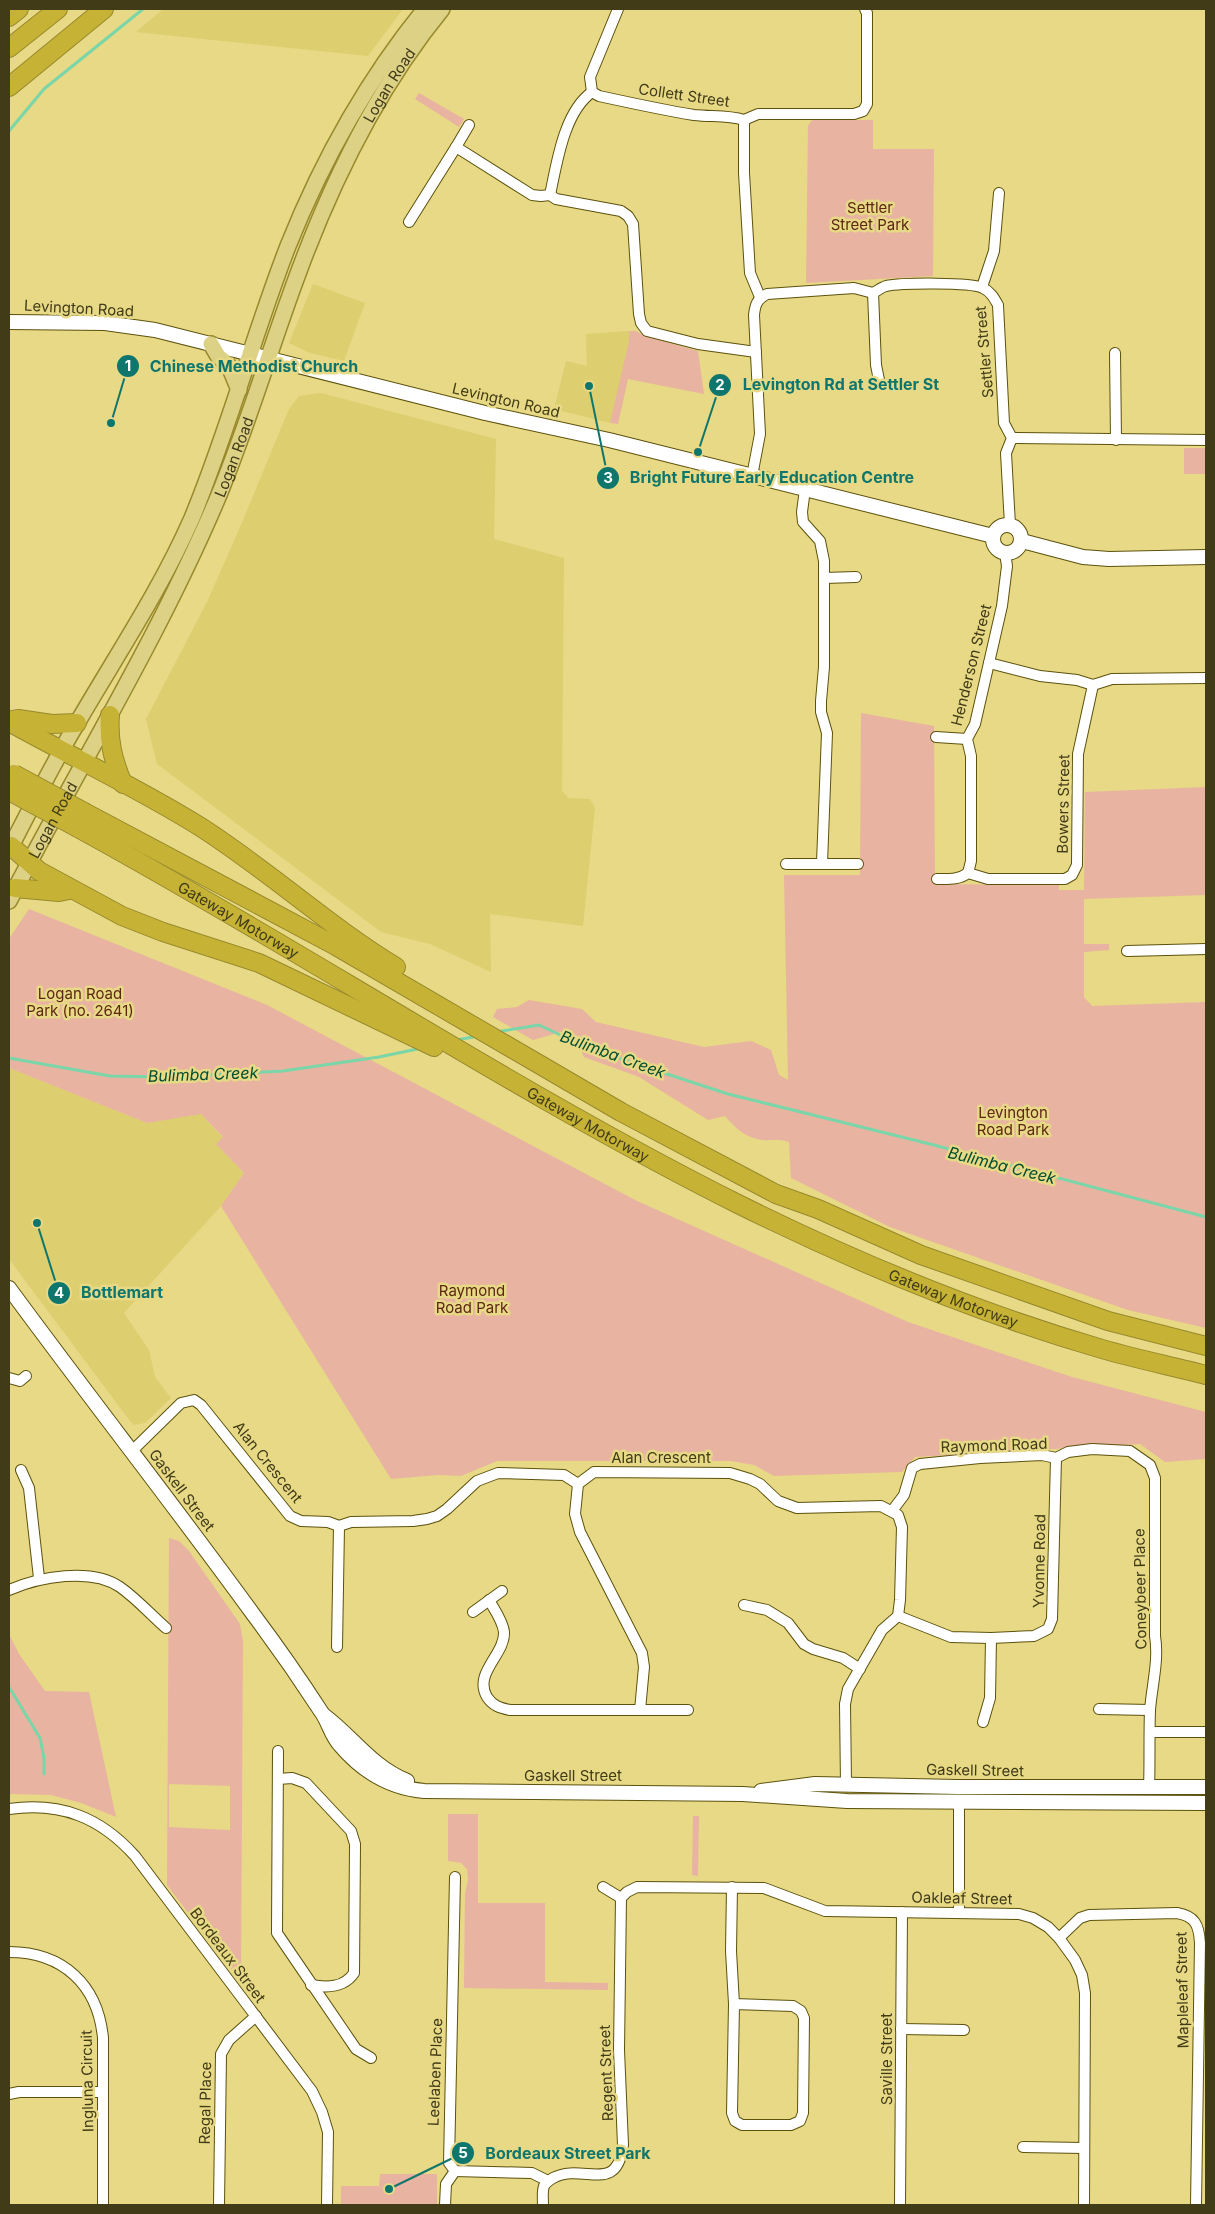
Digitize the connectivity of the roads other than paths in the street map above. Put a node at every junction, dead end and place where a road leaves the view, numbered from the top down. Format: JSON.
{"nodes":[{"id":1,"x":18,"y":9,"type":"edge"},
{"id":2,"x":58,"y":9,"type":"edge"},
{"id":3,"x":104,"y":9,"type":"edge"},
{"id":4,"x":425,"y":9,"type":"edge"},
{"id":5,"x":442,"y":9,"type":"edge"},
{"id":6,"x":618,"y":9,"type":"edge"},
{"id":7,"x":865,"y":9,"type":"edge"},
{"id":8,"x":9,"y":17,"type":"edge"},
{"id":9,"x":9,"y":48,"type":"edge"},
{"id":10,"x":9,"y":87,"type":"edge"},
{"id":11,"x":592,"y":92,"type":"junction"},
{"id":12,"x":744,"y":120,"type":"junction"},
{"id":13,"x":469,"y":125,"type":"dead end"},
{"id":14,"x":456,"y":147,"type":"junction"},
{"id":15,"x":999,"y":193,"type":"dead end"},
{"id":16,"x":550,"y":195,"type":"junction"},
{"id":17,"x":409,"y":222,"type":"dead end"},
{"id":18,"x":982,"y":287,"type":"junction"},
{"id":19,"x":873,"y":293,"type":"junction"},
{"id":20,"x":760,"y":297,"type":"junction"},
{"id":21,"x":9,"y":322,"type":"edge"},
{"id":22,"x":211,"y":344,"type":"junction"},
{"id":23,"x":756,"y":352,"type":"junction"},
{"id":24,"x":1115,"y":353,"type":"dead end"},
{"id":25,"x":251,"y":354,"type":"junction"},
{"id":26,"x":269,"y":358,"type":"junction"},
{"id":27,"x":879,"y":380,"type":"dead end"},
{"id":28,"x":239,"y":390,"type":"junction"},
{"id":29,"x":1012,"y":438,"type":"junction"},
{"id":30,"x":1116,"y":440,"type":"junction"},
{"id":31,"x":1206,"y":440,"type":"edge"},
{"id":32,"x":752,"y":476,"type":"junction"},
{"id":33,"x":806,"y":489,"type":"junction"},
{"id":34,"x":1010,"y":525,"type":"junction"},
{"id":35,"x":993,"y":536,"type":"junction"},
{"id":36,"x":1022,"y":542,"type":"junction"},
{"id":37,"x":1005,"y":554,"type":"junction"},
{"id":38,"x":1206,"y":557,"type":"edge"},
{"id":39,"x":856,"y":577,"type":"dead end"},
{"id":40,"x":824,"y":578,"type":"junction"},
{"id":41,"x":989,"y":662,"type":"junction"},
{"id":42,"x":1206,"y":678,"type":"edge"},
{"id":43,"x":1093,"y":685,"type":"junction"},
{"id":44,"x":110,"y":715,"type":"junction"},
{"id":45,"x":9,"y":721,"type":"edge"},
{"id":46,"x":77,"y":723,"type":"junction"},
{"id":47,"x":936,"y":737,"type":"dead end"},
{"id":48,"x":968,"y":738,"type":"junction"},
{"id":49,"x":61,"y":751,"type":"junction"},
{"id":50,"x":83,"y":763,"type":"junction"},
{"id":51,"x":12,"y":772,"type":"edge"},
{"id":52,"x":123,"y":784,"type":"junction"},
{"id":53,"x":9,"y":791,"type":"edge"},
{"id":54,"x":10,"y":848,"type":"edge"},
{"id":55,"x":29,"y":864,"type":"junction"},
{"id":56,"x":786,"y":864,"type":"dead end"},
{"id":57,"x":822,"y":864,"type":"junction"},
{"id":58,"x":858,"y":864,"type":"dead end"},
{"id":59,"x":968,"y":873,"type":"junction"},
{"id":60,"x":936,"y":879,"type":"dead end"},
{"id":61,"x":72,"y":890,"type":"junction"},
{"id":62,"x":12,"y":895,"type":"edge"},
{"id":63,"x":1206,"y":949,"type":"edge"},
{"id":64,"x":1127,"y":951,"type":"dead end"},
{"id":65,"x":467,"y":1016,"type":"junction"},
{"id":66,"x":426,"y":1037,"type":"junction"},
{"id":67,"x":9,"y":1288,"type":"edge"},
{"id":68,"x":1206,"y":1346,"type":"edge"},
{"id":69,"x":1206,"y":1375,"type":"edge"},
{"id":70,"x":26,"y":1376,"type":"dead end"},
{"id":71,"x":9,"y":1378,"type":"edge"},
{"id":72,"x":133,"y":1450,"type":"junction"},
{"id":73,"x":1056,"y":1458,"type":"junction"},
{"id":74,"x":1150,"y":1465,"type":"joint"},
{"id":75,"x":22,"y":1470,"type":"dead end"},
{"id":76,"x":578,"y":1484,"type":"junction"},
{"id":77,"x":892,"y":1511,"type":"junction"},
{"id":78,"x":339,"y":1526,"type":"junction"},
{"id":79,"x":39,"y":1578,"type":"junction"},
{"id":80,"x":9,"y":1590,"type":"edge"},
{"id":81,"x":502,"y":1591,"type":"dead end"},
{"id":82,"x":489,"y":1600,"type":"junction"},
{"id":83,"x":744,"y":1605,"type":"dead end"},
{"id":84,"x":473,"y":1612,"type":"dead end"},
{"id":85,"x":898,"y":1616,"type":"junction"},
{"id":86,"x":166,"y":1628,"type":"dead end"},
{"id":87,"x":991,"y":1638,"type":"junction"},
{"id":88,"x":337,"y":1647,"type":"dead end"},
{"id":89,"x":860,"y":1669,"type":"junction"},
{"id":90,"x":1099,"y":1709,"type":"dead end"},
{"id":91,"x":640,"y":1710,"type":"junction"},
{"id":92,"x":688,"y":1710,"type":"dead end"},
{"id":93,"x":1150,"y":1710,"type":"junction"},
{"id":94,"x":983,"y":1722,"type":"dead end"},
{"id":95,"x":1150,"y":1732,"type":"junction"},
{"id":96,"x":1206,"y":1732,"type":"edge"},
{"id":97,"x":278,"y":1751,"type":"dead end"},
{"id":98,"x":278,"y":1779,"type":"junction"},
{"id":99,"x":846,"y":1784,"type":"junction"},
{"id":100,"x":958,"y":1787,"type":"junction"},
{"id":101,"x":1150,"y":1788,"type":"junction"},
{"id":102,"x":1206,"y":1788,"type":"edge"},
{"id":103,"x":744,"y":1794,"type":"junction"},
{"id":104,"x":846,"y":1801,"type":"junction"},
{"id":105,"x":959,"y":1801,"type":"junction"},
{"id":106,"x":1150,"y":1802,"type":"junction"},
{"id":107,"x":1206,"y":1803,"type":"edge"},
{"id":108,"x":9,"y":1809,"type":"edge"},
{"id":109,"x":455,"y":1877,"type":"dead end"},
{"id":110,"x":603,"y":1887,"type":"dead end"},
{"id":111,"x":732,"y":1887,"type":"junction"},
{"id":112,"x":621,"y":1898,"type":"junction"},
{"id":113,"x":902,"y":1912,"type":"junction"},
{"id":114,"x":958,"y":1913,"type":"junction"},
{"id":115,"x":1059,"y":1938,"type":"junction"},
{"id":116,"x":9,"y":1952,"type":"edge"},
{"id":117,"x":311,"y":1985,"type":"junction"},
{"id":118,"x":734,"y":2004,"type":"junction"},
{"id":119,"x":256,"y":2016,"type":"junction"},
{"id":120,"x":901,"y":2030,"type":"junction"},
{"id":121,"x":964,"y":2030,"type":"dead end"},
{"id":122,"x":371,"y":2058,"type":"dead end"},
{"id":123,"x":103,"y":2092,"type":"junction"},
{"id":124,"x":9,"y":2094,"type":"edge"},
{"id":125,"x":1023,"y":2146,"type":"dead end"},
{"id":126,"x":1084,"y":2148,"type":"junction"},
{"id":127,"x":455,"y":2171,"type":"junction"},
{"id":128,"x":548,"y":2181,"type":"junction"},
{"id":129,"x":103,"y":2205,"type":"edge"},
{"id":130,"x":219,"y":2205,"type":"edge"},
{"id":131,"x":327,"y":2205,"type":"edge"},
{"id":132,"x":445,"y":2205,"type":"edge"},
{"id":133,"x":543,"y":2205,"type":"edge"},
{"id":134,"x":900,"y":2205,"type":"edge"},
{"id":135,"x":1084,"y":2205,"type":"edge"},
{"id":136,"x":1196,"y":2205,"type":"edge"}],
"edges":[{"from":1,"to":8,"type":"highway"},
{"from":2,"to":9,"type":"highway"},
{"from":3,"to":10,"type":"highway"},
{"from":4,"to":25,"type":"main road","name":"Logan Road"},
{"from":5,"to":26,"type":"main road","name":"Logan Road"},
{"from":6,"to":11,"type":"street"},
{"from":7,"to":12,"type":"street"},
{"from":11,"to":12,"type":"street","name":"Collett Street"},
{"from":11,"to":16,"type":"street"},
{"from":12,"to":20,"type":"street","name":"Collett Street"},
{"from":13,"to":14,"type":"street"},
{"from":14,"to":16,"type":"street"},
{"from":14,"to":17,"type":"street"},
{"from":15,"to":18,"type":"street"},
{"from":16,"to":23,"type":"street"},
{"from":18,"to":19,"type":"street","name":"Settler Street"},
{"from":18,"to":29,"type":"street","name":"Settler Street"},
{"from":19,"to":20,"type":"street","name":"Settler Street"},
{"from":19,"to":27,"type":"street"},
{"from":20,"to":23,"type":"street"},
{"from":21,"to":22,"type":"street","name":"Levington Road"},
{"from":22,"to":25,"type":"street","name":"Levington Road"},
{"from":22,"to":28,"type":"main road"},
{"from":23,"to":32,"type":"street"},
{"from":24,"to":30,"type":"street"},
{"from":25,"to":26,"type":"street","name":"Levington Road"},
{"from":25,"to":28,"type":"main road","name":"Logan Road"},
{"from":26,"to":32,"type":"street","name":"Levington Road"},
{"from":26,"to":44,"type":"main road","name":"Logan Road"},
{"from":28,"to":46,"type":"main road","name":"Logan Road"},
{"from":29,"to":30,"type":"street"},
{"from":29,"to":34,"type":"street"},
{"from":30,"to":31,"type":"street"},
{"from":32,"to":33,"type":"street","name":"Levington Road"},
{"from":33,"to":35,"type":"street","name":"Levington Road"},
{"from":33,"to":40,"type":"street"},
{"from":34,"to":35,"type":"street"},
{"from":34,"to":36,"type":"street"},
{"from":35,"to":37,"type":"street"},
{"from":36,"to":37,"type":"street"},
{"from":36,"to":38,"type":"street"},
{"from":37,"to":41,"type":"street","name":"Henderson Street"},
{"from":39,"to":40,"type":"street"},
{"from":40,"to":57,"type":"street"},
{"from":41,"to":43,"type":"street"},
{"from":41,"to":48,"type":"street","name":"Henderson Street"},
{"from":42,"to":43,"type":"street"},
{"from":43,"to":59,"type":"street","name":"Bowers Street"},
{"from":44,"to":50,"type":"main road","name":"Logan Road"},
{"from":44,"to":52,"type":"highway"},
{"from":45,"to":46,"type":"highway"},
{"from":45,"to":49,"type":"highway"},
{"from":46,"to":49,"type":"main road","name":"Logan Road"},
{"from":47,"to":48,"type":"street"},
{"from":48,"to":59,"type":"street","name":"Henderson Street"},
{"from":49,"to":50,"type":"highway"},
{"from":49,"to":54,"type":"main road","name":"Logan Road"},
{"from":50,"to":52,"type":"highway"},
{"from":50,"to":55,"type":"main road","name":"Logan Road"},
{"from":51,"to":65,"type":"highway","name":"Gateway Motorway","bridge":true},
{"from":52,"to":65,"type":"highway"},
{"from":53,"to":66,"type":"highway","name":"Gateway Motorway","bridge":true},
{"from":54,"to":55,"type":"highway"},
{"from":55,"to":61,"type":"highway"},
{"from":55,"to":62,"type":"main road","name":"Logan Road"},
{"from":56,"to":57,"type":"street"},
{"from":57,"to":58,"type":"street"},
{"from":59,"to":60,"type":"street","name":"Bowers Street"},
{"from":61,"to":62,"type":"highway"},
{"from":61,"to":66,"type":"highway"},
{"from":63,"to":64,"type":"street"},
{"from":65,"to":68,"type":"highway","name":"Gateway Motorway"},
{"from":66,"to":69,"type":"highway","name":"Gateway Motorway"},
{"from":67,"to":72,"type":"street","name":"Gaskell Street"},
{"from":70,"to":71,"type":"street"},
{"from":72,"to":78,"type":"street","name":"Alan Crescent"},
{"from":72,"to":103,"type":"street","name":"Gaskell Street"},
{"from":73,"to":74,"type":"street","name":"Raymond Road"},
{"from":73,"to":77,"type":"street","name":"Raymond Road"},
{"from":73,"to":87,"type":"street","name":"Yvonne Road"},
{"from":74,"to":93,"type":"street","name":"Coneybeer Place"},
{"from":75,"to":79,"type":"street"},
{"from":76,"to":77,"type":"street","name":"Alan Crescent"},
{"from":76,"to":78,"type":"street","name":"Alan Crescent"},
{"from":76,"to":91,"type":"street"},
{"from":77,"to":85,"type":"street"},
{"from":78,"to":88,"type":"street"},
{"from":79,"to":80,"type":"street"},
{"from":79,"to":86,"type":"street"},
{"from":81,"to":82,"type":"street"},
{"from":82,"to":84,"type":"street"},
{"from":82,"to":91,"type":"street"},
{"from":83,"to":89,"type":"street"},
{"from":85,"to":87,"type":"street","name":"Yvonne Road"},
{"from":85,"to":89,"type":"street"},
{"from":87,"to":94,"type":"street"},
{"from":89,"to":99,"type":"street"},
{"from":90,"to":93,"type":"street"},
{"from":91,"to":92,"type":"street"},
{"from":93,"to":95,"type":"street","name":"Coneybeer Place"},
{"from":95,"to":96,"type":"street"},
{"from":95,"to":101,"type":"street","name":"Coneybeer Place"},
{"from":97,"to":98,"type":"street"},
{"from":98,"to":117,"type":"street"},
{"from":98,"to":117,"type":"street"},
{"from":99,"to":100,"type":"street","name":"Gaskell Street"},
{"from":99,"to":103,"type":"street","name":"Gaskell Street"},
{"from":99,"to":104,"type":"street"},
{"from":100,"to":101,"type":"street","name":"Gaskell Street"},
{"from":100,"to":105,"type":"street"},
{"from":101,"to":102,"type":"street","name":"Gaskell Street"},
{"from":101,"to":106,"type":"street","name":"Coneybeer Place"},
{"from":103,"to":104,"type":"street","name":"Gaskell Street"},
{"from":104,"to":105,"type":"street","name":"Gaskell Street"},
{"from":105,"to":106,"type":"street","name":"Gaskell Street"},
{"from":105,"to":114,"type":"street"},
{"from":106,"to":107,"type":"street","name":"Gaskell Street"},
{"from":108,"to":119,"type":"street","name":"Bordeaux Street"},
{"from":109,"to":127,"type":"street","name":"Leelaben Place"},
{"from":110,"to":112,"type":"street"},
{"from":111,"to":112,"type":"street","name":"Oakleaf Street"},
{"from":111,"to":113,"type":"street","name":"Oakleaf Street"},
{"from":111,"to":118,"type":"street"},
{"from":112,"to":128,"type":"street","name":"Regent Street"},
{"from":113,"to":114,"type":"street","name":"Oakleaf Street"},
{"from":113,"to":120,"type":"street","name":"Saville Street"},
{"from":114,"to":115,"type":"street","name":"Oakleaf Street"},
{"from":115,"to":126,"type":"street","name":"Oakleaf Street"},
{"from":115,"to":136,"type":"street","name":"Mapleleaf Street"},
{"from":116,"to":123,"type":"street","name":"Ingluna Circuit"},
{"from":117,"to":122,"type":"street"},
{"from":118,"to":118,"type":"street"},
{"from":119,"to":130,"type":"street","name":"Regal Place"},
{"from":119,"to":131,"type":"street","name":"Bordeaux Street"},
{"from":120,"to":121,"type":"street"},
{"from":120,"to":134,"type":"street","name":"Saville Street"},
{"from":123,"to":124,"type":"street"},
{"from":123,"to":129,"type":"street","name":"Ingluna Circuit"},
{"from":125,"to":126,"type":"street"},
{"from":126,"to":135,"type":"street","name":"Oakleaf Street"},
{"from":127,"to":128,"type":"street"},
{"from":127,"to":132,"type":"street"},
{"from":128,"to":133,"type":"street"}]}
